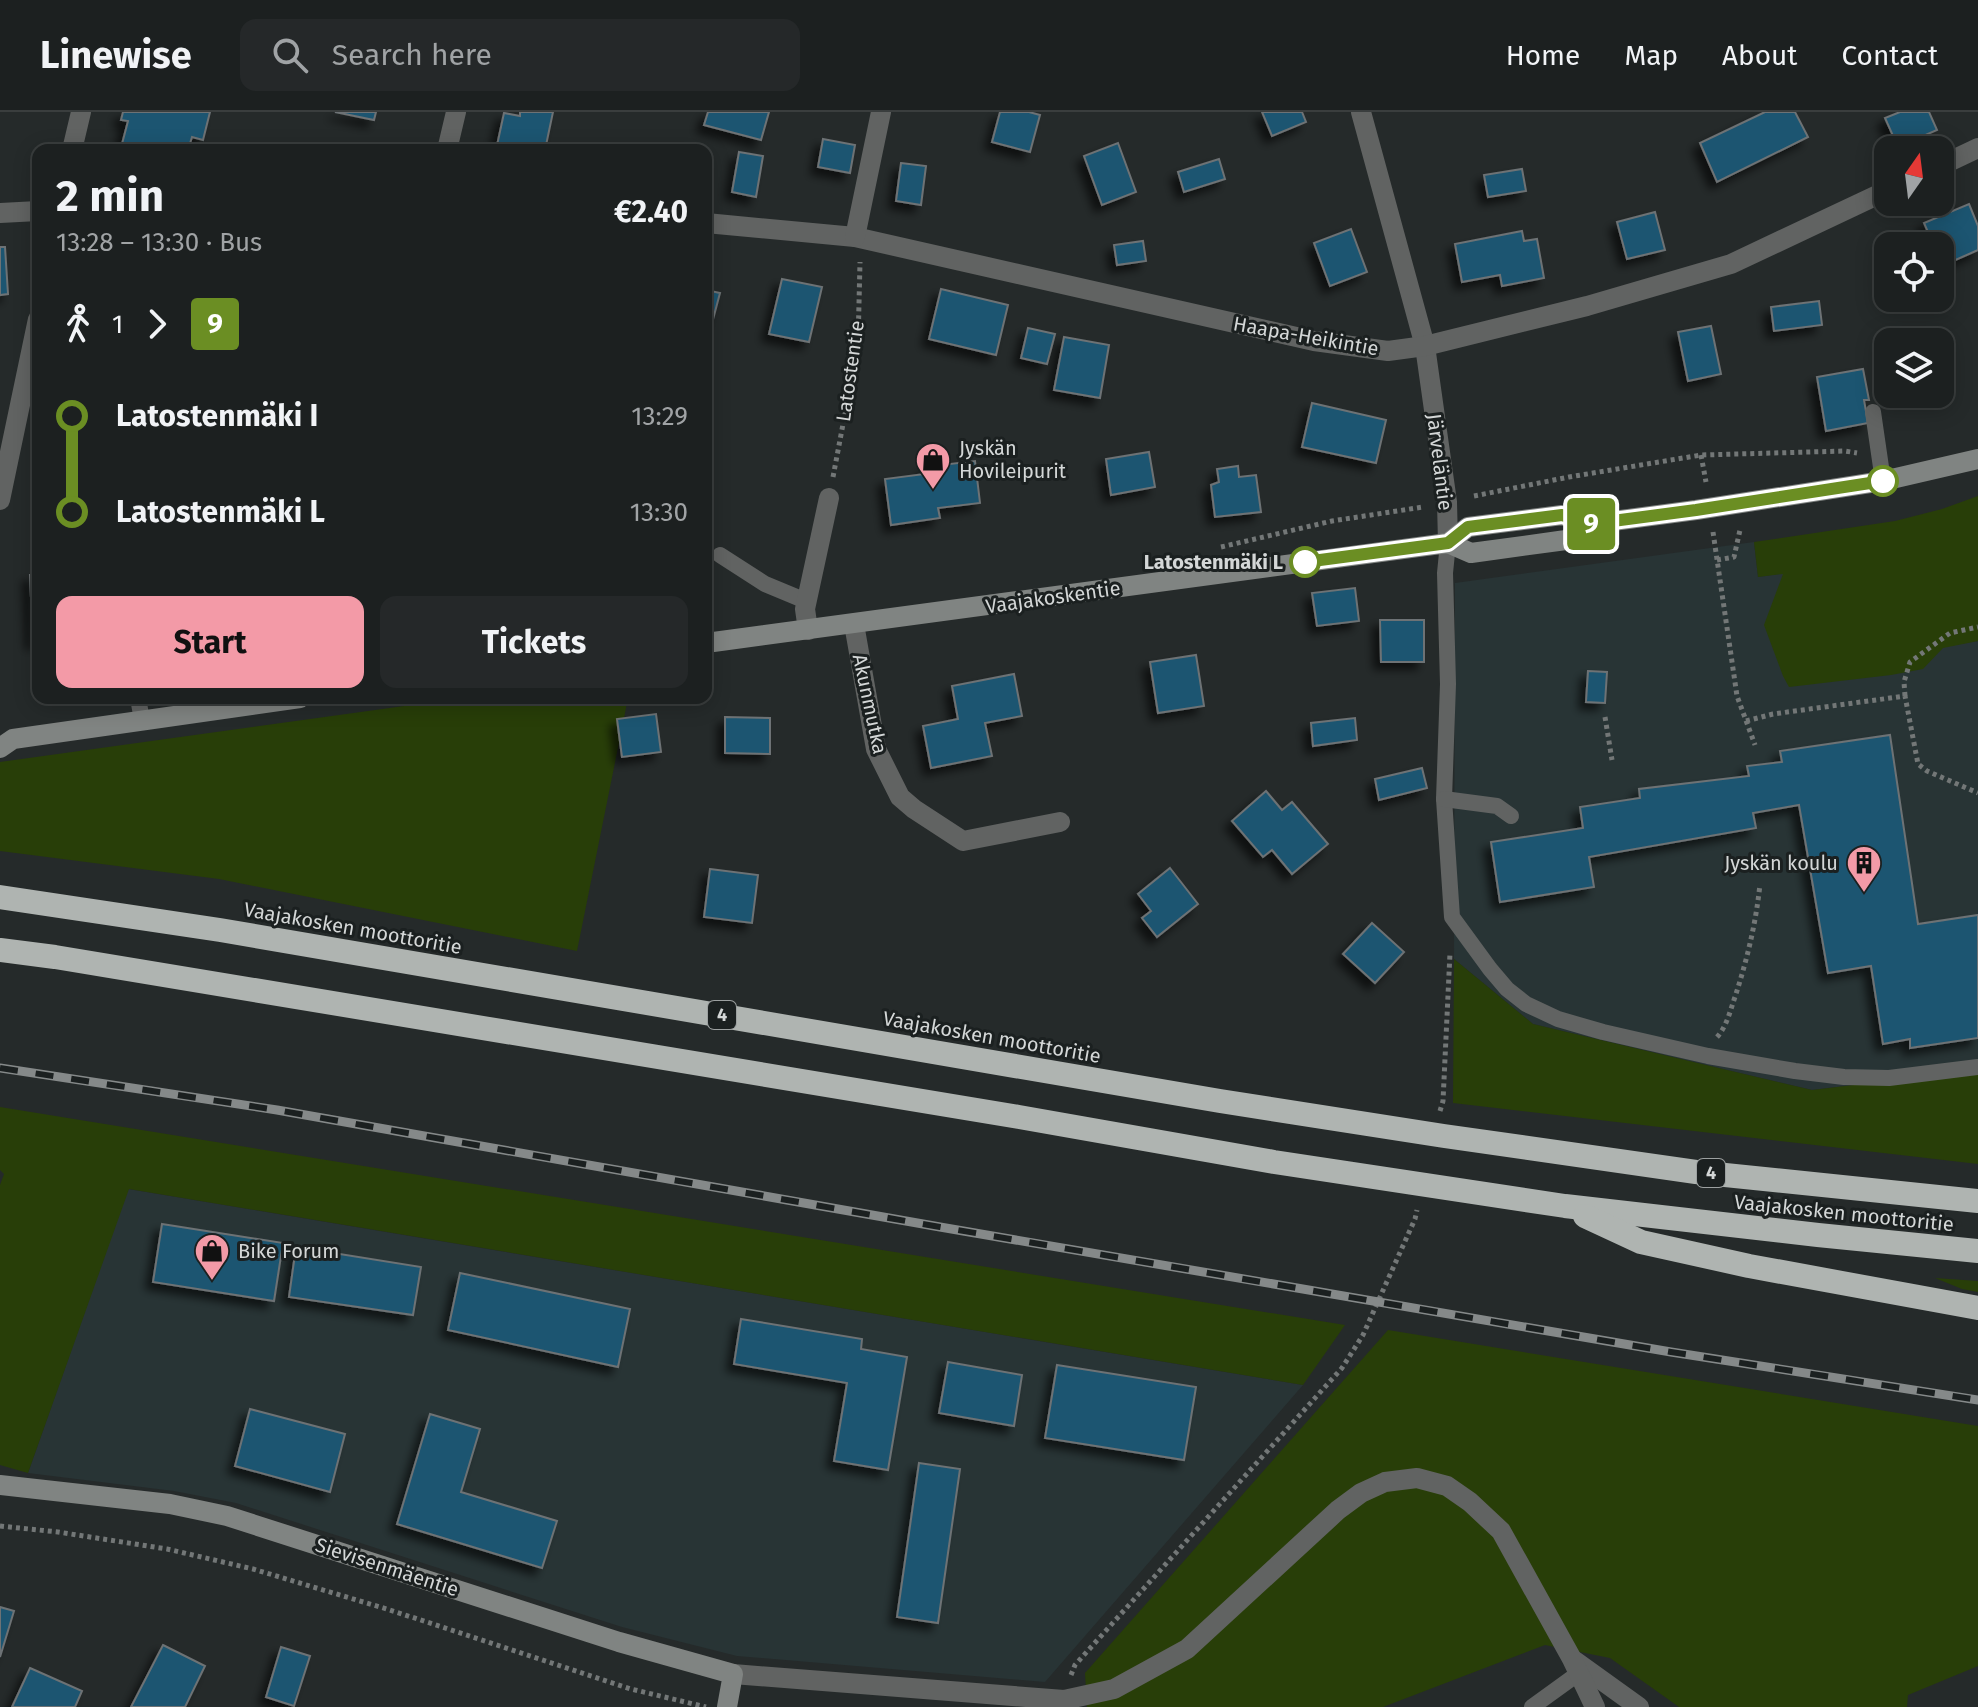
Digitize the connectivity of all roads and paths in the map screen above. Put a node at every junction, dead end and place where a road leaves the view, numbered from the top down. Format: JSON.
{"nodes":[{"id":1,"x":81,"y":112,"type":"edge"},
{"id":2,"x":456,"y":112,"type":"edge"},
{"id":3,"x":881,"y":112,"type":"edge"},
{"id":4,"x":1361,"y":112,"type":"edge"},
{"id":5,"x":73,"y":144,"type":"edge"},
{"id":6,"x":448,"y":144,"type":"edge"},
{"id":7,"x":1978,"y":148,"type":"edge"},
{"id":8,"x":1954,"y":159,"type":"edge"},
{"id":9,"x":1874,"y":197,"type":"edge"},
{"id":10,"x":32,"y":211,"type":"edge"},
{"id":11,"x":0,"y":213,"type":"edge"},
{"id":12,"x":712,"y":224,"type":"edge"},
{"id":13,"x":855,"y":237,"type":"junction"},
{"id":14,"x":1425,"y":346,"type":"junction"},
{"id":15,"x":32,"y":348,"type":"edge"},
{"id":16,"x":1873,"y":412,"type":"dead end"},
{"id":17,"x":1701,"y":455,"type":"junction"},
{"id":18,"x":1880,"y":457,"type":"junction"},
{"id":19,"x":1978,"y":459,"type":"edge"},
{"id":20,"x":1883,"y":481,"type":"junction"},
{"id":21,"x":1706,"y":482,"type":"dead end"},
{"id":22,"x":1474,"y":496,"type":"dead end"},
{"id":23,"x":829,"y":498,"type":"joint"},
{"id":24,"x":0,"y":500,"type":"edge"},
{"id":25,"x":1740,"y":530,"type":"dead end"},
{"id":26,"x":1713,"y":532,"type":"dead end"},
{"id":27,"x":1448,"y":543,"type":"junction"},
{"id":28,"x":720,"y":555,"type":"dead end"},
{"id":29,"x":1717,"y":560,"type":"junction"},
{"id":30,"x":806,"y":601,"type":"junction"},
{"id":31,"x":854,"y":624,"type":"junction"},
{"id":32,"x":1978,"y":627,"type":"edge"},
{"id":33,"x":808,"y":630,"type":"junction"},
{"id":34,"x":712,"y":642,"type":"edge"},
{"id":35,"x":1905,"y":696,"type":"junction"},
{"id":36,"x":139,"y":704,"type":"edge"},
{"id":37,"x":257,"y":704,"type":"edge"},
{"id":38,"x":1605,"y":717,"type":"dead end"},
{"id":39,"x":142,"y":720,"type":"junction"},
{"id":40,"x":1746,"y":721,"type":"junction"},
{"id":41,"x":4,"y":741,"type":"edge"},
{"id":42,"x":1755,"y":745,"type":"dead end"},
{"id":43,"x":1612,"y":760,"type":"dead end"},
{"id":44,"x":1978,"y":793,"type":"edge"},
{"id":45,"x":1444,"y":799,"type":"junction"},
{"id":46,"x":1511,"y":816,"type":"dead end"},
{"id":47,"x":1060,"y":822,"type":"dead end"},
{"id":48,"x":1760,"y":884,"type":"dead end"},
{"id":49,"x":0,"y":897,"type":"edge"},
{"id":50,"x":1452,"y":917,"type":"junction"},
{"id":51,"x":0,"y":950,"type":"edge"},
{"id":52,"x":1708,"y":1056,"type":"junction"},
{"id":53,"x":1978,"y":1067,"type":"edge"},
{"id":54,"x":1439,"y":1116,"type":"dead end"},
{"id":55,"x":1978,"y":1201,"type":"edge"},
{"id":56,"x":1418,"y":1204,"type":"dead end"},
{"id":57,"x":1565,"y":1206,"type":"junction"},
{"id":58,"x":1978,"y":1251,"type":"edge"},
{"id":59,"x":1978,"y":1308,"type":"edge"},
{"id":60,"x":0,"y":1485,"type":"edge"},
{"id":61,"x":0,"y":1526,"type":"edge"},
{"id":62,"x":1575,"y":1666,"type":"junction"},
{"id":63,"x":733,"y":1674,"type":"junction"},
{"id":64,"x":1064,"y":1700,"type":"junction"},
{"id":65,"x":707,"y":1707,"type":"edge"},
{"id":66,"x":727,"y":1707,"type":"edge"},
{"id":67,"x":1532,"y":1707,"type":"edge"},
{"id":68,"x":1595,"y":1707,"type":"edge"},
{"id":69,"x":1639,"y":1707,"type":"edge"}],
"edges":[{"from":1,"to":5,"type":"street"},
{"from":2,"to":6,"type":"street"},
{"from":3,"to":13,"type":"street"},
{"from":4,"to":14,"type":"street","name":"Järveläntie"},
{"from":7,"to":8,"type":"street"},
{"from":9,"to":14,"type":"street","name":"Haapa-Heikintie"},
{"from":10,"to":11,"type":"street"},
{"from":12,"to":13,"type":"street","name":"Haapa-Heikintie"},
{"from":13,"to":14,"type":"street","name":"Haapa-Heikintie"},
{"from":13,"to":23,"type":"path","name":"Latostentie"},
{"from":14,"to":27,"type":"street","name":"Järveläntie"},
{"from":15,"to":24,"type":"street"},
{"from":16,"to":18,"type":"lane"},
{"from":17,"to":18,"type":"path"},
{"from":17,"to":21,"type":"path"},
{"from":17,"to":22,"type":"path"},
{"from":18,"to":20,"type":"lane"},
{"from":19,"to":20,"type":"main road","name":"Vaajakoskentie"},
{"from":20,"to":27,"type":"main road","name":"Vaajakoskentie"},
{"from":23,"to":30,"type":"street"},
{"from":25,"to":29,"type":"path"},
{"from":26,"to":29,"type":"path"},
{"from":27,"to":31,"type":"main road","name":"Vaajakoskentie"},
{"from":27,"to":45,"type":"lane","name":"Järveläntie"},
{"from":28,"to":30,"type":"lane"},
{"from":29,"to":40,"type":"path"},
{"from":30,"to":33,"type":"street"},
{"from":31,"to":33,"type":"main road","name":"Vaajakoskentie"},
{"from":31,"to":47,"type":"street","name":"Akunmutka"},
{"from":32,"to":35,"type":"path"},
{"from":33,"to":34,"type":"main road","name":"Vaajakoskentie"},
{"from":35,"to":40,"type":"path"},
{"from":35,"to":44,"type":"path"},
{"from":36,"to":39,"type":"lane"},
{"from":37,"to":39,"type":"main road"},
{"from":38,"to":43,"type":"path"},
{"from":39,"to":41,"type":"main road"},
{"from":40,"to":42,"type":"path"},
{"from":45,"to":46,"type":"lane"},
{"from":45,"to":50,"type":"lane","name":"Järveläntie"},
{"from":48,"to":52,"type":"path"},
{"from":49,"to":55,"type":"highway","name":"Vaajakosken moottoritie","number":"4"},
{"from":50,"to":52,"type":"lane"},
{"from":50,"to":54,"type":"path"},
{"from":51,"to":57,"type":"highway","name":"Vaajakosken moottoritie"},
{"from":52,"to":53,"type":"lane"},
{"from":56,"to":64,"type":"path"},
{"from":57,"to":58,"type":"highway","name":"Vaajakosken moottoritie"},
{"from":57,"to":59,"type":"highway"},
{"from":60,"to":63,"type":"main road","name":"Sievisenmäentie"},
{"from":61,"to":65,"type":"path"},
{"from":62,"to":64,"type":"street"},
{"from":62,"to":67,"type":"lane"},
{"from":62,"to":68,"type":"street"},
{"from":62,"to":69,"type":"street"},
{"from":63,"to":64,"type":"street"},
{"from":63,"to":66,"type":"main road"}]}
